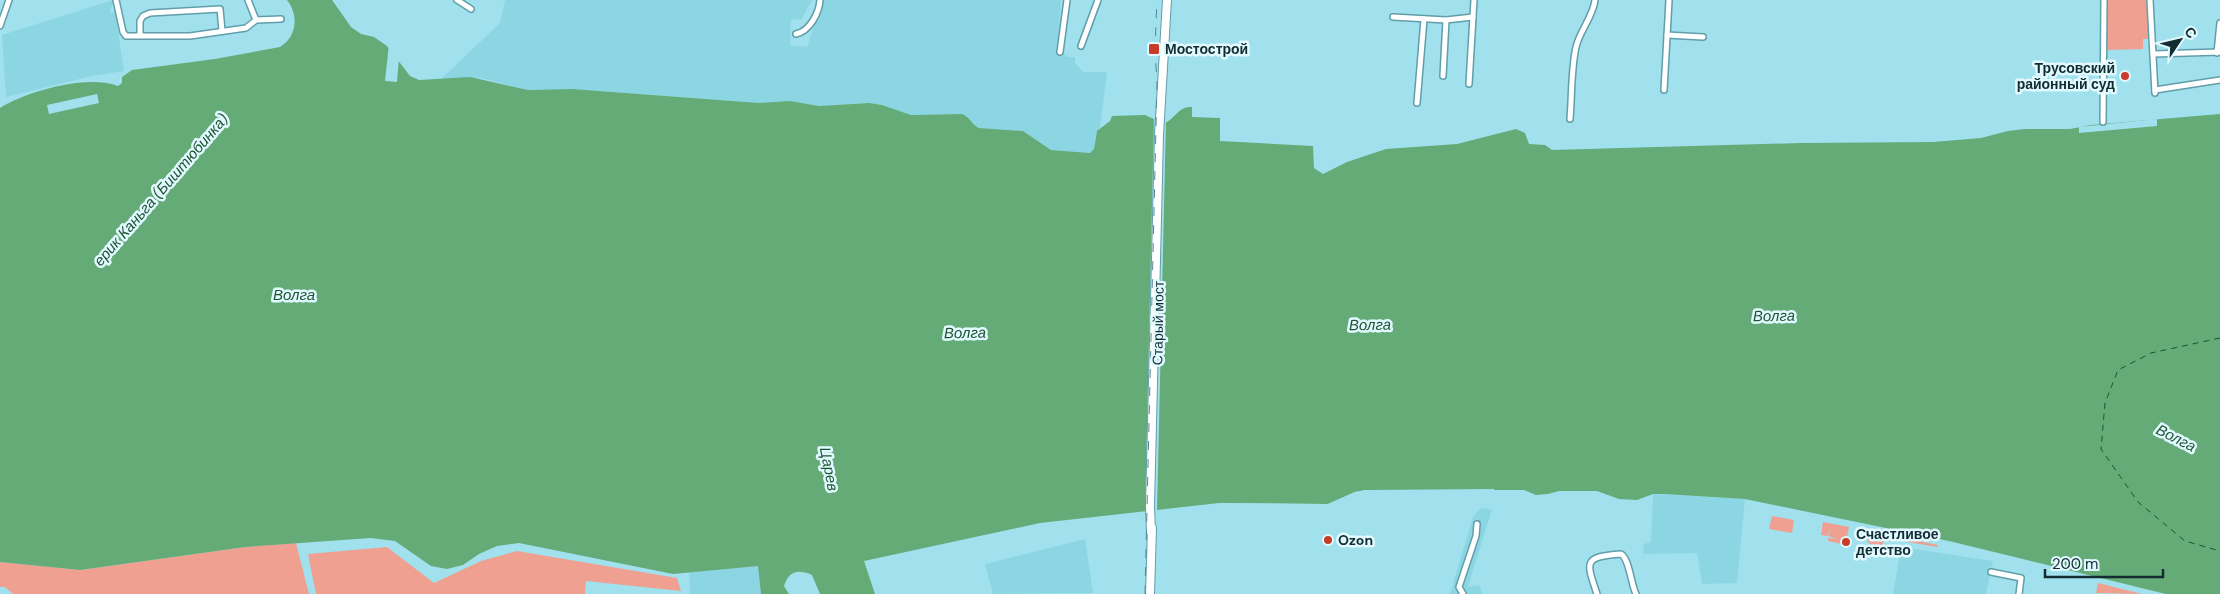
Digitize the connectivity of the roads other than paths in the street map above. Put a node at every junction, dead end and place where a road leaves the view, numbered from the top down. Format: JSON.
{"nodes":[{"id":1,"x":9,"y":0,"type":"edge"},
{"id":2,"x":116,"y":0,"type":"edge"},
{"id":3,"x":248,"y":0,"type":"edge"},
{"id":4,"x":457,"y":0,"type":"edge"},
{"id":5,"x":820,"y":0,"type":"edge"},
{"id":6,"x":1067,"y":0,"type":"edge"},
{"id":7,"x":1098,"y":0,"type":"edge"},
{"id":8,"x":1167,"y":0,"type":"edge"},
{"id":9,"x":1173,"y":0,"type":"edge"},
{"id":10,"x":1474,"y":0,"type":"edge"},
{"id":11,"x":1595,"y":0,"type":"edge"},
{"id":12,"x":1669,"y":0,"type":"edge"},
{"id":13,"x":2104,"y":0,"type":"edge"},
{"id":14,"x":2150,"y":0,"type":"edge"},
{"id":15,"x":3,"y":6,"type":"edge"},
{"id":16,"x":471,"y":9,"type":"dead end"},
{"id":17,"x":1473,"y":16,"type":"junction"},
{"id":18,"x":1393,"y":18,"type":"dead end"},
{"id":19,"x":1424,"y":19,"type":"junction"},
{"id":20,"x":256,"y":20,"type":"junction"},
{"id":21,"x":281,"y":20,"type":"dead end"},
{"id":22,"x":1446,"y":20,"type":"junction"},
{"id":23,"x":2220,"y":23,"type":"edge"},
{"id":24,"x":0,"y":26,"type":"edge"},
{"id":25,"x":1166,"y":26,"type":"junction"},
{"id":26,"x":222,"y":32,"type":"junction"},
{"id":27,"x":140,"y":34,"type":"junction"},
{"id":28,"x":796,"y":34,"type":"dead end"},
{"id":29,"x":1667,"y":35,"type":"junction"},
{"id":30,"x":1703,"y":37,"type":"dead end"},
{"id":31,"x":1082,"y":46,"type":"dead end"},
{"id":32,"x":1060,"y":52,"type":"dead end"},
{"id":33,"x":2218,"y":52,"type":"edge"},
{"id":34,"x":2153,"y":54,"type":"junction"},
{"id":35,"x":1443,"y":76,"type":"dead end"},
{"id":36,"x":2220,"y":80,"type":"edge"},
{"id":37,"x":1469,"y":84,"type":"dead end"},
{"id":38,"x":1664,"y":90,"type":"dead end"},
{"id":39,"x":1417,"y":103,"type":"dead end"},
{"id":40,"x":1570,"y":119,"type":"dead end"},
{"id":41,"x":2103,"y":122,"type":"dead end"},
{"id":42,"x":1477,"y":524,"type":"dead end"},
{"id":43,"x":1991,"y":572,"type":"dead end"},
{"id":44,"x":1150,"y":594,"type":"edge"},
{"id":45,"x":1462,"y":594,"type":"edge"},
{"id":46,"x":1598,"y":594,"type":"edge"},
{"id":47,"x":1636,"y":594,"type":"edge"},
{"id":48,"x":2019,"y":594,"type":"edge"}],
"edges":[{"from":1,"to":15,"type":"street"},
{"from":2,"to":27,"type":"street"},
{"from":3,"to":20,"type":"street"},
{"from":4,"to":16,"type":"street"},
{"from":5,"to":28,"type":"street"},
{"from":6,"to":32,"type":"street"},
{"from":7,"to":31,"type":"street"},
{"from":8,"to":25,"type":"main road"},
{"from":9,"to":25,"type":"main road"},
{"from":10,"to":17,"type":"street"},
{"from":11,"to":40,"type":"street"},
{"from":12,"to":29,"type":"street"},
{"from":13,"to":41,"type":"street"},
{"from":14,"to":34,"type":"street"},
{"from":15,"to":24,"type":"street"},
{"from":17,"to":22,"type":"street"},
{"from":17,"to":37,"type":"street"},
{"from":18,"to":19,"type":"street"},
{"from":19,"to":22,"type":"street"},
{"from":19,"to":39,"type":"street"},
{"from":20,"to":21,"type":"street"},
{"from":20,"to":26,"type":"street"},
{"from":22,"to":35,"type":"street"},
{"from":23,"to":33,"type":"street"},
{"from":25,"to":44,"type":"main road","name":"Старый мост"},
{"from":26,"to":27,"type":"street"},
{"from":26,"to":27,"type":"street"},
{"from":29,"to":30,"type":"street"},
{"from":29,"to":38,"type":"street"},
{"from":33,"to":34,"type":"street"},
{"from":34,"to":36,"type":"street"},
{"from":42,"to":45,"type":"street"},
{"from":43,"to":48,"type":"street"},
{"from":46,"to":47,"type":"street"}]}
